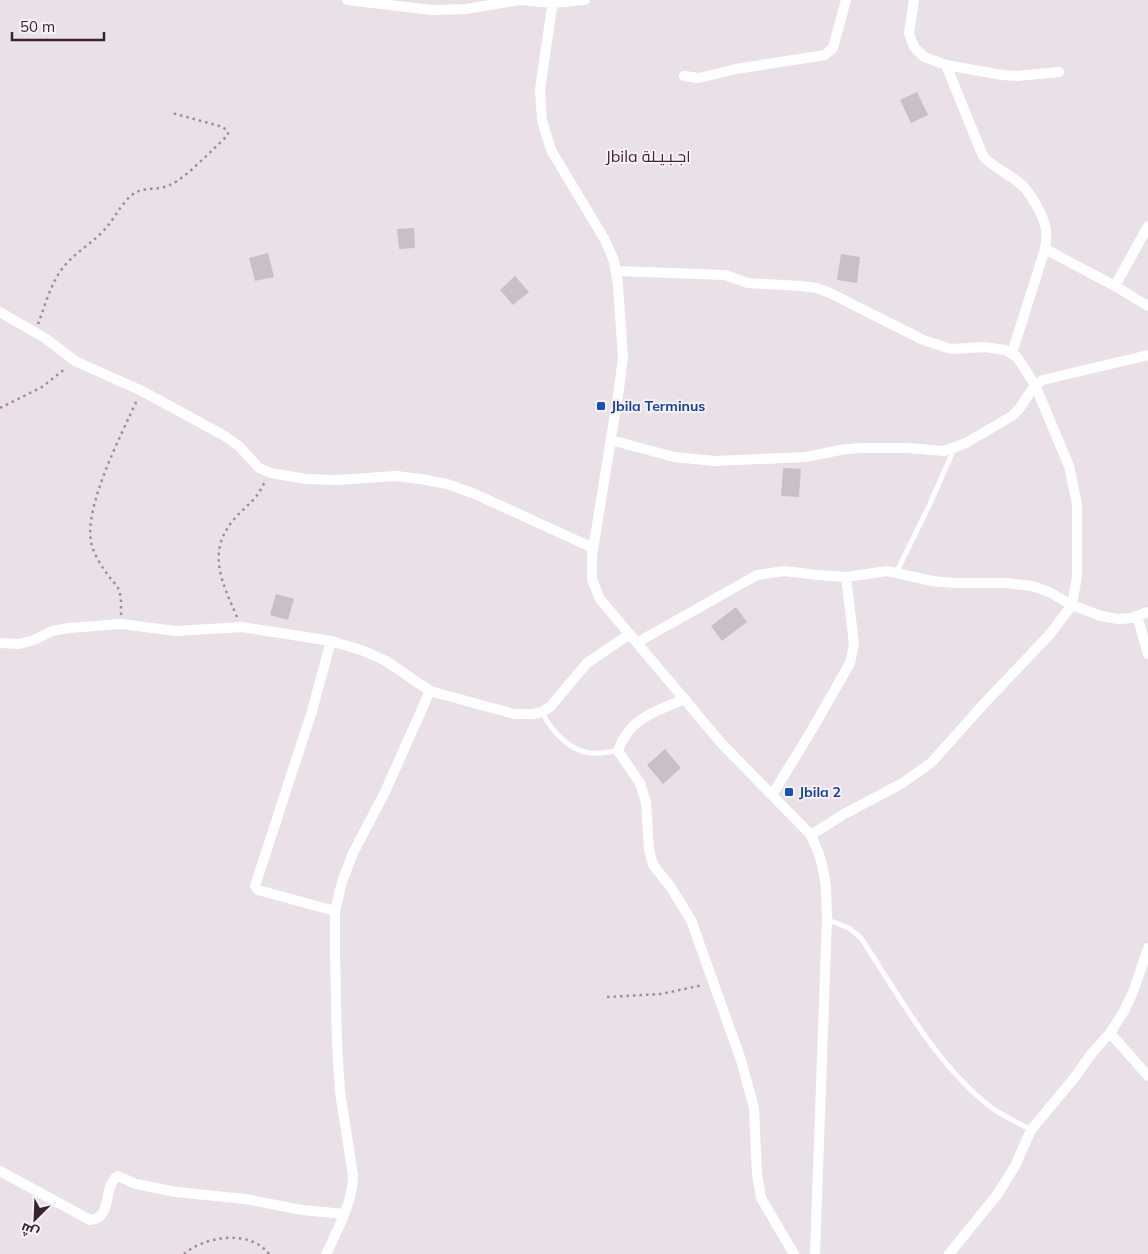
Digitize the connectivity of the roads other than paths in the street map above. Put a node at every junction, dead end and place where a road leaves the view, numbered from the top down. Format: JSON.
{"nodes":[{"id":1,"x":347,"y":0,"type":"edge"},
{"id":2,"x":585,"y":0,"type":"edge"},
{"id":3,"x":846,"y":0,"type":"edge"},
{"id":4,"x":914,"y":0,"type":"edge"},
{"id":5,"x":553,"y":2,"type":"edge"},
{"id":6,"x":946,"y":65,"type":"junction"},
{"id":7,"x":1059,"y":72,"type":"dead end"},
{"id":8,"x":684,"y":76,"type":"dead end"},
{"id":9,"x":1148,"y":226,"type":"edge"},
{"id":10,"x":1045,"y":249,"type":"junction"},
{"id":11,"x":616,"y":271,"type":"junction"},
{"id":12,"x":1115,"y":286,"type":"junction"},
{"id":13,"x":1148,"y":306,"type":"edge"},
{"id":14,"x":0,"y":312,"type":"edge"},
{"id":15,"x":1012,"y":353,"type":"junction"},
{"id":16,"x":1148,"y":355,"type":"edge"},
{"id":17,"x":1035,"y":385,"type":"junction"},
{"id":18,"x":611,"y":440,"type":"junction"},
{"id":19,"x":954,"y":448,"type":"junction"},
{"id":20,"x":593,"y":548,"type":"junction"},
{"id":21,"x":896,"y":573,"type":"junction"},
{"id":22,"x":846,"y":577,"type":"junction"},
{"id":23,"x":1072,"y":606,"type":"junction"},
{"id":24,"x":1148,"y":612,"type":"edge"},
{"id":25,"x":1138,"y":616,"type":"junction"},
{"id":26,"x":630,"y":634,"type":"junction"},
{"id":27,"x":331,"y":641,"type":"junction"},
{"id":28,"x":638,"y":642,"type":"junction"},
{"id":29,"x":0,"y":643,"type":"edge"},
{"id":30,"x":1148,"y":654,"type":"edge"},
{"id":31,"x":430,"y":692,"type":"junction"},
{"id":32,"x":685,"y":699,"type":"junction"},
{"id":33,"x":542,"y":712,"type":"junction"},
{"id":34,"x":618,"y":750,"type":"junction"},
{"id":35,"x":772,"y":795,"type":"junction"},
{"id":36,"x":811,"y":835,"type":"junction"},
{"id":37,"x":336,"y":911,"type":"junction"},
{"id":38,"x":827,"y":919,"type":"junction"},
{"id":39,"x":1148,"y":948,"type":"edge"},
{"id":40,"x":1110,"y":1032,"type":"junction"},
{"id":41,"x":1148,"y":1076,"type":"edge"},
{"id":42,"x":1031,"y":1130,"type":"junction"},
{"id":43,"x":0,"y":1171,"type":"edge"},
{"id":44,"x":344,"y":1214,"type":"junction"},
{"id":45,"x":326,"y":1254,"type":"edge"},
{"id":46,"x":794,"y":1254,"type":"edge"},
{"id":47,"x":815,"y":1254,"type":"edge"},
{"id":48,"x":949,"y":1254,"type":"edge"}],
"edges":[{"from":1,"to":5,"type":"street"},
{"from":2,"to":5,"type":"street"},
{"from":3,"to":8,"type":"street"},
{"from":4,"to":6,"type":"street"},
{"from":5,"to":11,"type":"street"},
{"from":6,"to":7,"type":"street"},
{"from":6,"to":10,"type":"street"},
{"from":9,"to":12,"type":"street"},
{"from":10,"to":12,"type":"street"},
{"from":10,"to":15,"type":"street"},
{"from":11,"to":15,"type":"street"},
{"from":11,"to":18,"type":"street"},
{"from":12,"to":13,"type":"street"},
{"from":14,"to":20,"type":"street"},
{"from":15,"to":17,"type":"street"},
{"from":16,"to":17,"type":"street"},
{"from":17,"to":19,"type":"street"},
{"from":17,"to":23,"type":"street"},
{"from":18,"to":19,"type":"street"},
{"from":18,"to":20,"type":"street"},
{"from":19,"to":21,"type":"lane"},
{"from":20,"to":26,"type":"street"},
{"from":21,"to":22,"type":"street"},
{"from":21,"to":23,"type":"street"},
{"from":22,"to":28,"type":"street"},
{"from":22,"to":35,"type":"street"},
{"from":23,"to":25,"type":"street"},
{"from":23,"to":36,"type":"street"},
{"from":24,"to":25,"type":"street"},
{"from":25,"to":30,"type":"street"},
{"from":26,"to":28,"type":"street"},
{"from":26,"to":33,"type":"street"},
{"from":27,"to":29,"type":"street"},
{"from":27,"to":31,"type":"street"},
{"from":27,"to":37,"type":"street"},
{"from":28,"to":32,"type":"street"},
{"from":31,"to":33,"type":"street"},
{"from":31,"to":37,"type":"street"},
{"from":32,"to":34,"type":"street"},
{"from":32,"to":35,"type":"street"},
{"from":33,"to":34,"type":"lane"},
{"from":34,"to":46,"type":"street"},
{"from":35,"to":36,"type":"street"},
{"from":36,"to":38,"type":"street"},
{"from":37,"to":44,"type":"street"},
{"from":38,"to":42,"type":"lane"},
{"from":38,"to":47,"type":"street"},
{"from":39,"to":40,"type":"street"},
{"from":40,"to":41,"type":"street"},
{"from":40,"to":42,"type":"street"},
{"from":42,"to":48,"type":"street"},
{"from":43,"to":44,"type":"street"},
{"from":44,"to":45,"type":"street"}]}
